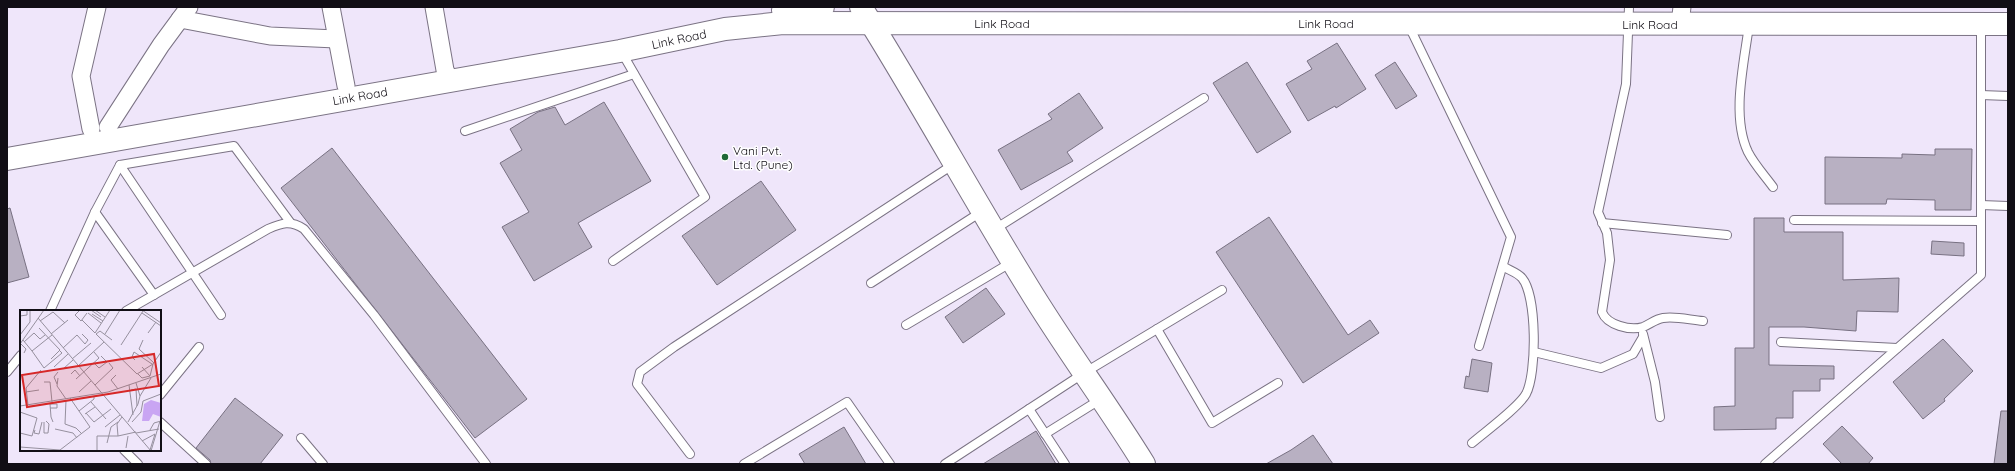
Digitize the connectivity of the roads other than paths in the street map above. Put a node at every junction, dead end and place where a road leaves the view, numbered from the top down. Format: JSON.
{"nodes":[{"id":1,"x":97,"y":7,"type":"edge"},
{"id":2,"x":331,"y":7,"type":"edge"},
{"id":3,"x":434,"y":7,"type":"edge"},
{"id":4,"x":823,"y":7,"type":"edge"},
{"id":5,"x":185,"y":13,"type":"edge"},
{"id":6,"x":866,"y":15,"type":"edge"},
{"id":7,"x":1354,"y":15,"type":"edge"},
{"id":8,"x":1629,"y":15,"type":"edge"},
{"id":9,"x":1681,"y":15,"type":"edge"},
{"id":10,"x":1408,"y":24,"type":"junction"},
{"id":11,"x":1749,"y":24,"type":"junction"},
{"id":12,"x":1982,"y":24,"type":"junction"},
{"id":13,"x":2008,"y":24,"type":"edge"},
{"id":14,"x":336,"y":39,"type":"junction"},
{"id":15,"x":620,"y":51,"type":"junction"},
{"id":16,"x":634,"y":74,"type":"junction"},
{"id":17,"x":448,"y":75,"type":"junction"},
{"id":18,"x":346,"y":86,"type":"junction"},
{"id":19,"x":1981,"y":96,"type":"junction"},
{"id":20,"x":2008,"y":96,"type":"edge"},
{"id":21,"x":1204,"y":98,"type":"dead end"},
{"id":22,"x":100,"y":128,"type":"junction"},
{"id":23,"x":465,"y":131,"type":"dead end"},
{"id":24,"x":7,"y":143,"type":"edge"},
{"id":25,"x":7,"y":159,"type":"edge"},
{"id":26,"x":954,"y":164,"type":"junction"},
{"id":27,"x":120,"y":165,"type":"junction"},
{"id":28,"x":1773,"y":187,"type":"dead end"},
{"id":29,"x":1981,"y":205,"type":"junction"},
{"id":30,"x":2008,"y":206,"type":"edge"},
{"id":31,"x":982,"y":211,"type":"junction"},
{"id":32,"x":95,"y":212,"type":"junction"},
{"id":33,"x":1794,"y":220,"type":"dead end"},
{"id":34,"x":1981,"y":221,"type":"junction"},
{"id":35,"x":290,"y":222,"type":"junction"},
{"id":36,"x":1602,"y":223,"type":"junction"},
{"id":37,"x":994,"y":230,"type":"junction"},
{"id":38,"x":1727,"y":235,"type":"dead end"},
{"id":39,"x":613,"y":261,"type":"dead end"},
{"id":40,"x":1012,"y":262,"type":"junction"},
{"id":41,"x":1504,"y":267,"type":"junction"},
{"id":42,"x":191,"y":273,"type":"junction"},
{"id":43,"x":871,"y":283,"type":"dead end"},
{"id":44,"x":1222,"y":290,"type":"dead end"},
{"id":45,"x":154,"y":295,"type":"junction"},
{"id":46,"x":50,"y":310,"type":"edge"},
{"id":47,"x":128,"y":310,"type":"edge"},
{"id":48,"x":221,"y":315,"type":"dead end"},
{"id":49,"x":1703,"y":321,"type":"dead end"},
{"id":50,"x":906,"y":325,"type":"dead end"},
{"id":51,"x":1642,"y":327,"type":"junction"},
{"id":52,"x":1156,"y":329,"type":"junction"},
{"id":53,"x":1643,"y":338,"type":"junction"},
{"id":54,"x":1781,"y":342,"type":"dead end"},
{"id":55,"x":1479,"y":346,"type":"dead end"},
{"id":56,"x":199,"y":347,"type":"dead end"},
{"id":57,"x":1897,"y":348,"type":"junction"},
{"id":58,"x":1534,"y":352,"type":"junction"},
{"id":59,"x":20,"y":356,"type":"edge"},
{"id":60,"x":7,"y":372,"type":"edge"},
{"id":61,"x":1084,"y":373,"type":"junction"},
{"id":62,"x":1278,"y":383,"type":"dead end"},
{"id":63,"x":161,"y":394,"type":"edge"},
{"id":64,"x":1102,"y":398,"type":"junction"},
{"id":65,"x":1029,"y":409,"type":"junction"},
{"id":66,"x":1660,"y":417,"type":"dead end"},
{"id":67,"x":161,"y":423,"type":"edge"},
{"id":68,"x":1045,"y":434,"type":"junction"},
{"id":69,"x":301,"y":438,"type":"dead end"},
{"id":70,"x":1472,"y":443,"type":"dead end"},
{"id":71,"x":125,"y":451,"type":"edge"},
{"id":72,"x":690,"y":454,"type":"dead end"},
{"id":73,"x":138,"y":464,"type":"edge"},
{"id":74,"x":206,"y":464,"type":"edge"},
{"id":75,"x":323,"y":464,"type":"edge"},
{"id":76,"x":486,"y":464,"type":"edge"},
{"id":77,"x":744,"y":464,"type":"edge"},
{"id":78,"x":890,"y":464,"type":"edge"},
{"id":79,"x":945,"y":464,"type":"edge"},
{"id":80,"x":1065,"y":464,"type":"edge"},
{"id":81,"x":1144,"y":464,"type":"edge"},
{"id":82,"x":1765,"y":464,"type":"edge"}],
"edges":[{"from":1,"to":22,"type":"street"},
{"from":2,"to":14,"type":"street"},
{"from":3,"to":17,"type":"street"},
{"from":4,"to":17,"type":"street","name":"Link Road"},
{"from":5,"to":14,"type":"street"},
{"from":5,"to":22,"type":"street"},
{"from":6,"to":7,"type":"street","name":"Link Road"},
{"from":6,"to":15,"type":"street","name":"Link Road"},
{"from":6,"to":26,"type":"street"},
{"from":7,"to":10,"type":"street","name":"Link Road"},
{"from":8,"to":9,"type":"street","name":"Link Road"},
{"from":8,"to":10,"type":"street","name":"Link Road"},
{"from":8,"to":36,"type":"lane"},
{"from":9,"to":11,"type":"street","name":"Link Road"},
{"from":10,"to":41,"type":"lane"},
{"from":11,"to":12,"type":"street","name":"Link Road"},
{"from":11,"to":28,"type":"lane"},
{"from":12,"to":13,"type":"street","name":"Link Road"},
{"from":12,"to":19,"type":"lane"},
{"from":14,"to":18,"type":"street"},
{"from":15,"to":16,"type":"lane"},
{"from":15,"to":17,"type":"street","name":"Link Road"},
{"from":16,"to":23,"type":"lane"},
{"from":16,"to":39,"type":"lane"},
{"from":17,"to":18,"type":"street","name":"Link Road"},
{"from":17,"to":25,"type":"street","name":"Link Road"},
{"from":18,"to":22,"type":"street","name":"Link Road"},
{"from":19,"to":20,"type":"lane"},
{"from":19,"to":29,"type":"lane"},
{"from":21,"to":37,"type":"lane"},
{"from":22,"to":24,"type":"street","name":"Link Road"},
{"from":26,"to":31,"type":"street"},
{"from":26,"to":72,"type":"lane"},
{"from":27,"to":32,"type":"lane"},
{"from":27,"to":35,"type":"lane"},
{"from":27,"to":42,"type":"lane"},
{"from":29,"to":30,"type":"lane"},
{"from":29,"to":34,"type":"lane"},
{"from":31,"to":37,"type":"street"},
{"from":31,"to":43,"type":"lane"},
{"from":32,"to":45,"type":"lane"},
{"from":32,"to":46,"type":"lane"},
{"from":33,"to":34,"type":"lane"},
{"from":34,"to":57,"type":"lane"},
{"from":35,"to":42,"type":"lane"},
{"from":35,"to":76,"type":"lane"},
{"from":36,"to":38,"type":"lane"},
{"from":36,"to":51,"type":"lane"},
{"from":37,"to":40,"type":"street"},
{"from":40,"to":50,"type":"lane"},
{"from":40,"to":61,"type":"street"},
{"from":41,"to":55,"type":"lane"},
{"from":41,"to":58,"type":"lane"},
{"from":42,"to":45,"type":"lane"},
{"from":42,"to":48,"type":"lane"},
{"from":44,"to":52,"type":"lane"},
{"from":45,"to":47,"type":"lane"},
{"from":49,"to":51,"type":"lane"},
{"from":51,"to":53,"type":"lane"},
{"from":52,"to":61,"type":"lane"},
{"from":52,"to":62,"type":"lane"},
{"from":53,"to":58,"type":"lane"},
{"from":53,"to":66,"type":"lane"},
{"from":54,"to":57,"type":"lane"},
{"from":56,"to":63,"type":"lane"},
{"from":57,"to":82,"type":"lane"},
{"from":58,"to":70,"type":"lane"},
{"from":59,"to":60,"type":"lane"},
{"from":61,"to":64,"type":"street"},
{"from":61,"to":65,"type":"lane"},
{"from":64,"to":68,"type":"lane"},
{"from":64,"to":81,"type":"street"},
{"from":65,"to":68,"type":"lane"},
{"from":65,"to":79,"type":"lane"},
{"from":67,"to":74,"type":"lane"},
{"from":68,"to":80,"type":"lane"},
{"from":69,"to":75,"type":"lane"},
{"from":71,"to":73,"type":"lane"},
{"from":77,"to":78,"type":"lane"}]}
